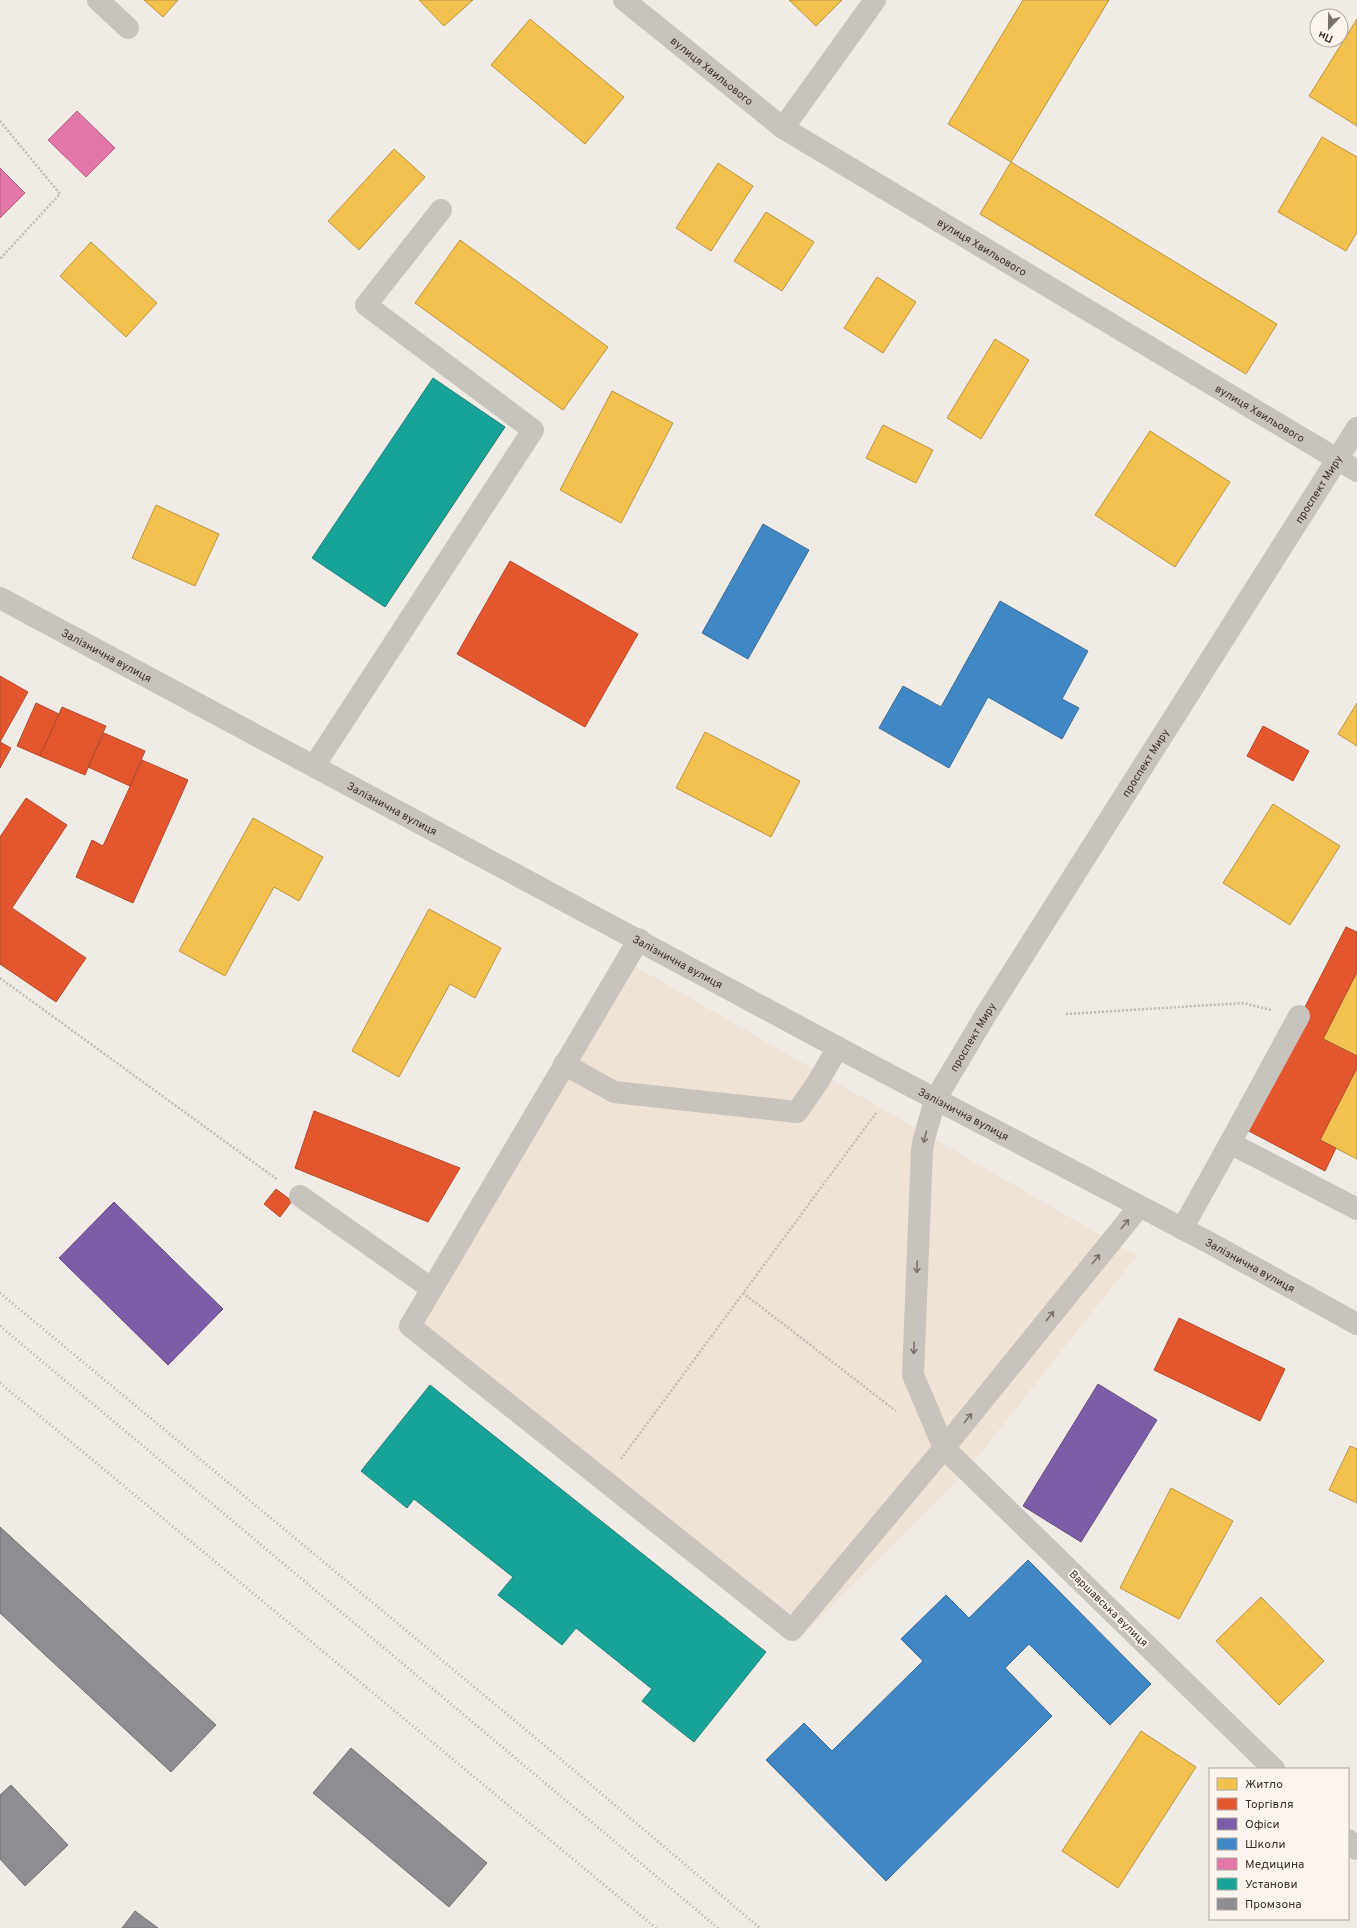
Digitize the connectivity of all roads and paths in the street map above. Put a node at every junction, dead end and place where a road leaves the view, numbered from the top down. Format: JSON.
{"nodes":[{"id":1,"x":98,"y":0,"type":"edge"},
{"id":2,"x":624,"y":0,"type":"edge"},
{"id":3,"x":875,"y":0,"type":"edge"},
{"id":4,"x":128,"y":28,"type":"dead end"},
{"id":5,"x":0,"y":122,"type":"edge"},
{"id":6,"x":783,"y":128,"type":"junction"},
{"id":7,"x":441,"y":210,"type":"dead end"},
{"id":8,"x":0,"y":259,"type":"edge"},
{"id":9,"x":1357,"y":428,"type":"edge"},
{"id":10,"x":1338,"y":459,"type":"junction"},
{"id":11,"x":1357,"y":471,"type":"edge"},
{"id":12,"x":0,"y":598,"type":"edge"},
{"id":13,"x":314,"y":766,"type":"junction"},
{"id":14,"x":639,"y":939,"type":"junction"},
{"id":15,"x":0,"y":978,"type":"edge"},
{"id":16,"x":1066,"y":1014,"type":"dead end"},
{"id":17,"x":1299,"y":1016,"type":"joint"},
{"id":18,"x":838,"y":1047,"type":"junction"},
{"id":19,"x":564,"y":1064,"type":"junction"},
{"id":20,"x":935,"y":1100,"type":"junction"},
{"id":21,"x":876,"y":1113,"type":"dead end"},
{"id":22,"x":1230,"y":1143,"type":"junction"},
{"id":23,"x":300,"y":1196,"type":"joint"},
{"id":24,"x":1139,"y":1207,"type":"junction"},
{"id":25,"x":1357,"y":1209,"type":"edge"},
{"id":26,"x":1182,"y":1229,"type":"junction"},
{"id":27,"x":432,"y":1289,"type":"junction"},
{"id":28,"x":743,"y":1293,"type":"junction"},
{"id":29,"x":1357,"y":1324,"type":"edge"},
{"id":30,"x":900,"y":1414,"type":"dead end"},
{"id":31,"x":944,"y":1448,"type":"junction"},
{"id":32,"x":604,"y":1481,"type":"junction"},
{"id":33,"x":1273,"y":1768,"type":"edge"},
{"id":34,"x":1349,"y":1841,"type":"edge"},
{"id":35,"x":1357,"y":1849,"type":"edge"}],
"edges":[{"from":1,"to":4,"type":"street"},
{"from":2,"to":6,"type":"street","name":"вулиця Хвильового"},
{"from":3,"to":6,"type":"street"},
{"from":5,"to":8,"type":"path"},
{"from":6,"to":10,"type":"street","name":"вулиця Хвильового"},
{"from":7,"to":13,"type":"street"},
{"from":9,"to":10,"type":"street","name":"проспект Миру"},
{"from":10,"to":11,"type":"street","name":"вулиця Хвильового"},
{"from":10,"to":20,"type":"street","name":"проспект Миру"},
{"from":12,"to":13,"type":"street","name":"Залізнична вулиця"},
{"from":13,"to":14,"type":"street","name":"Залізнична вулиця"},
{"from":14,"to":18,"type":"street","name":"Залізнична вулиця"},
{"from":14,"to":19,"type":"street"},
{"from":15,"to":23,"type":"path"},
{"from":16,"to":17,"type":"path"},
{"from":17,"to":22,"type":"street"},
{"from":18,"to":19,"type":"street"},
{"from":18,"to":20,"type":"street","name":"Залізнична вулиця"},
{"from":19,"to":27,"type":"street"},
{"from":20,"to":24,"type":"street","name":"Залізнична вулиця"},
{"from":20,"to":31,"type":"street","name":"проспект Миру","one_way":true},
{"from":21,"to":28,"type":"path"},
{"from":22,"to":25,"type":"street"},
{"from":22,"to":26,"type":"street"},
{"from":23,"to":27,"type":"street"},
{"from":24,"to":26,"type":"street","name":"Залізнична вулиця"},
{"from":31,"to":24,"type":"street","one_way":true},
{"from":26,"to":29,"type":"street","name":"Залізнична вулиця"},
{"from":27,"to":32,"type":"street"},
{"from":28,"to":30,"type":"path"},
{"from":28,"to":32,"type":"path"},
{"from":31,"to":32,"type":"street"},
{"from":31,"to":33,"type":"street","name":"Варшавська вулиця"},
{"from":34,"to":35,"type":"street"}]}
